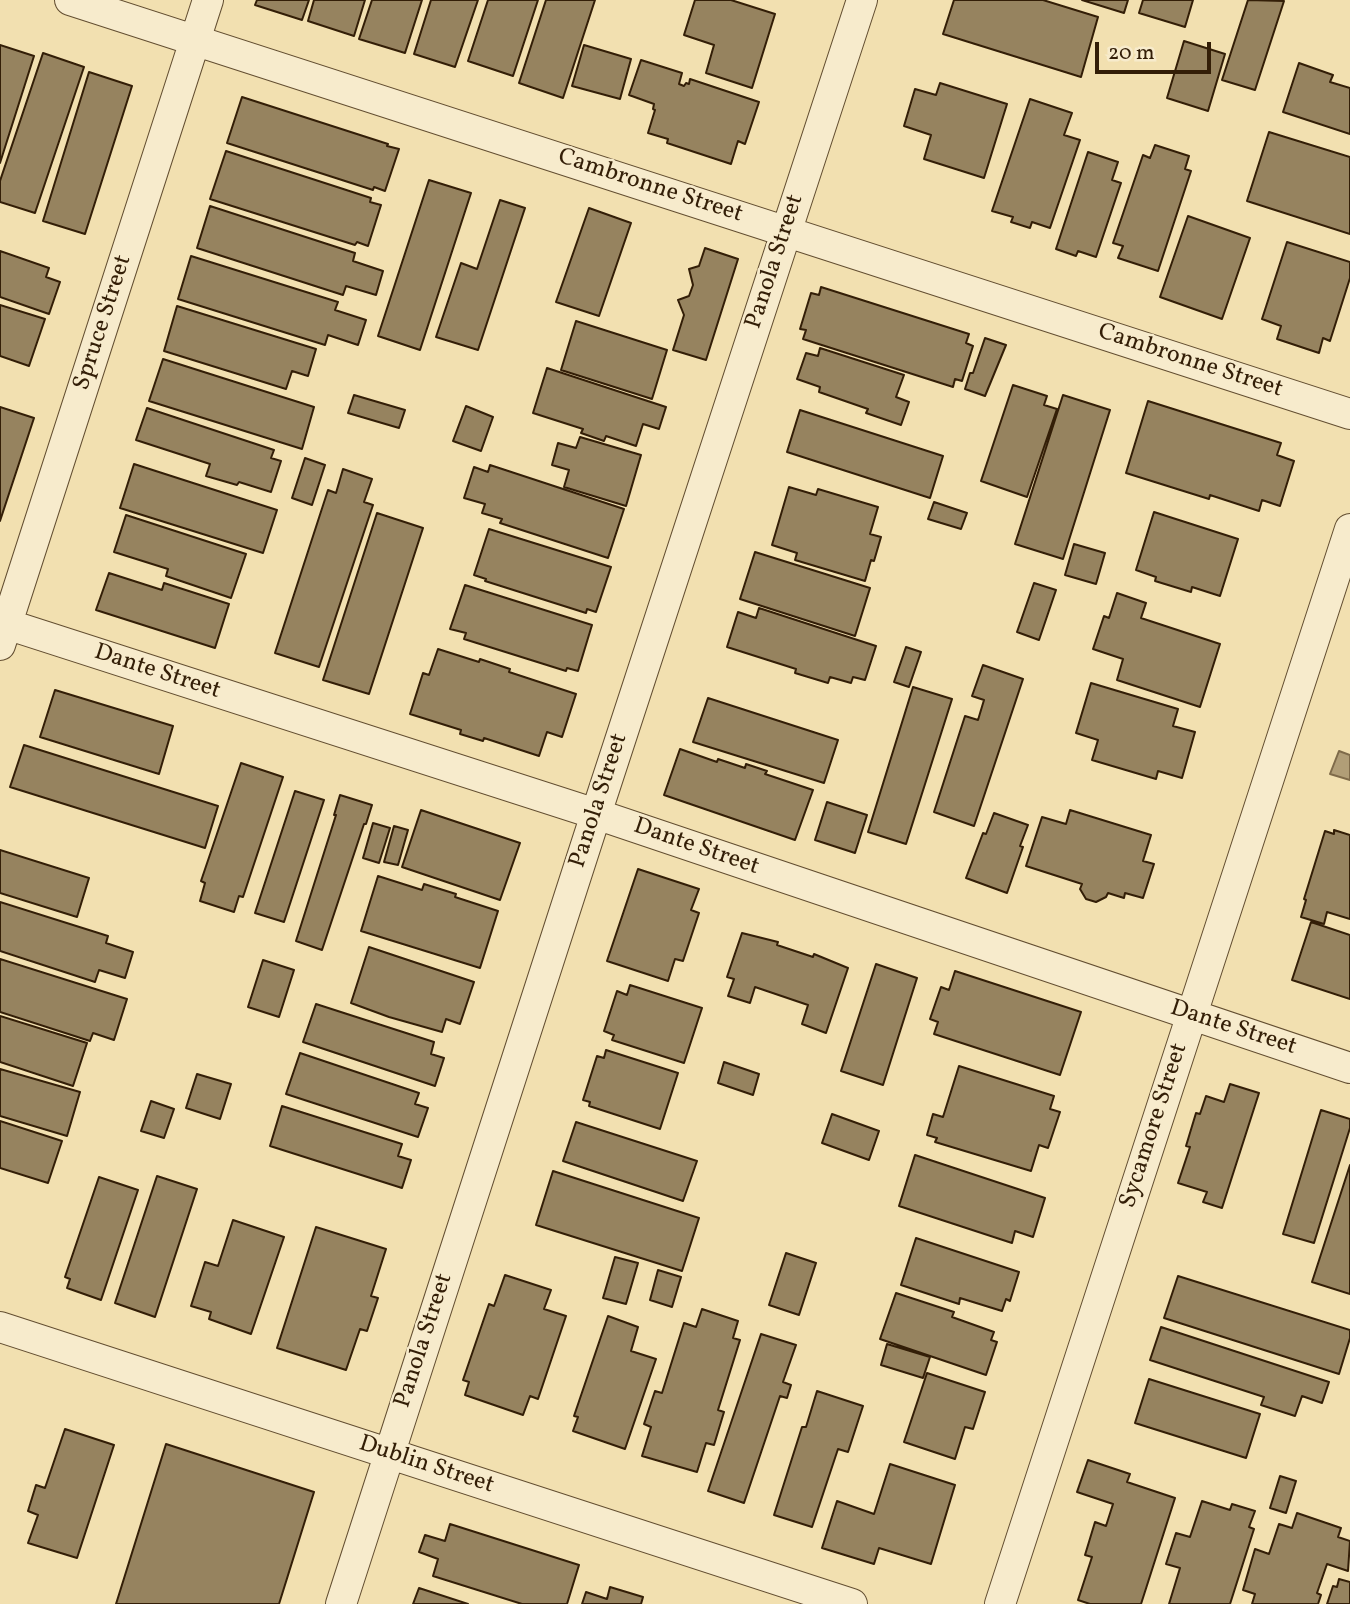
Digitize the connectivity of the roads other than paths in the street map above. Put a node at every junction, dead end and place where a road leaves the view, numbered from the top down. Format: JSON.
{"nodes":[{"id":1,"x":70,"y":0,"type":"edge"},
{"id":2,"x":208,"y":0,"type":"edge"},
{"id":3,"x":862,"y":0,"type":"edge"},
{"id":4,"x":195,"y":41,"type":"junction"},
{"id":5,"x":786,"y":231,"type":"junction"},
{"id":6,"x":1350,"y":414,"type":"edge"},
{"id":7,"x":1350,"y":529,"type":"edge"},
{"id":8,"x":2,"y":631,"type":"edge"},
{"id":9,"x":596,"y":814,"type":"junction"},
{"id":10,"x":1190,"y":1016,"type":"junction"},
{"id":11,"x":1350,"y":1068,"type":"edge"},
{"id":12,"x":0,"y":1327,"type":"edge"},
{"id":13,"x":389,"y":1454,"type":"junction"},
{"id":14,"x":341,"y":1604,"type":"edge"},
{"id":15,"x":852,"y":1604,"type":"edge"},
{"id":16,"x":1000,"y":1604,"type":"edge"}],
"edges":[{"from":1,"to":4,"type":"street","name":"Cambronne Street"},
{"from":2,"to":4,"type":"street","name":"Spruce Street"},
{"from":3,"to":5,"type":"street","name":"Panola Street"},
{"from":4,"to":5,"type":"street","name":"Cambronne Street"},
{"from":4,"to":8,"type":"street","name":"Spruce Street"},
{"from":5,"to":6,"type":"street","name":"Cambronne Street"},
{"from":5,"to":9,"type":"street","name":"Panola Street"},
{"from":7,"to":10,"type":"street","name":"Sycamore Street"},
{"from":8,"to":9,"type":"street","name":"Dante Street"},
{"from":9,"to":10,"type":"street","name":"Dante Street"},
{"from":9,"to":13,"type":"street","name":"Panola Street"},
{"from":10,"to":11,"type":"street","name":"Dante Street"},
{"from":10,"to":16,"type":"street","name":"Sycamore Street"},
{"from":12,"to":13,"type":"street","name":"Dublin Street"},
{"from":13,"to":14,"type":"street","name":"Panola Street"},
{"from":13,"to":15,"type":"street","name":"Dublin Street"}]}
